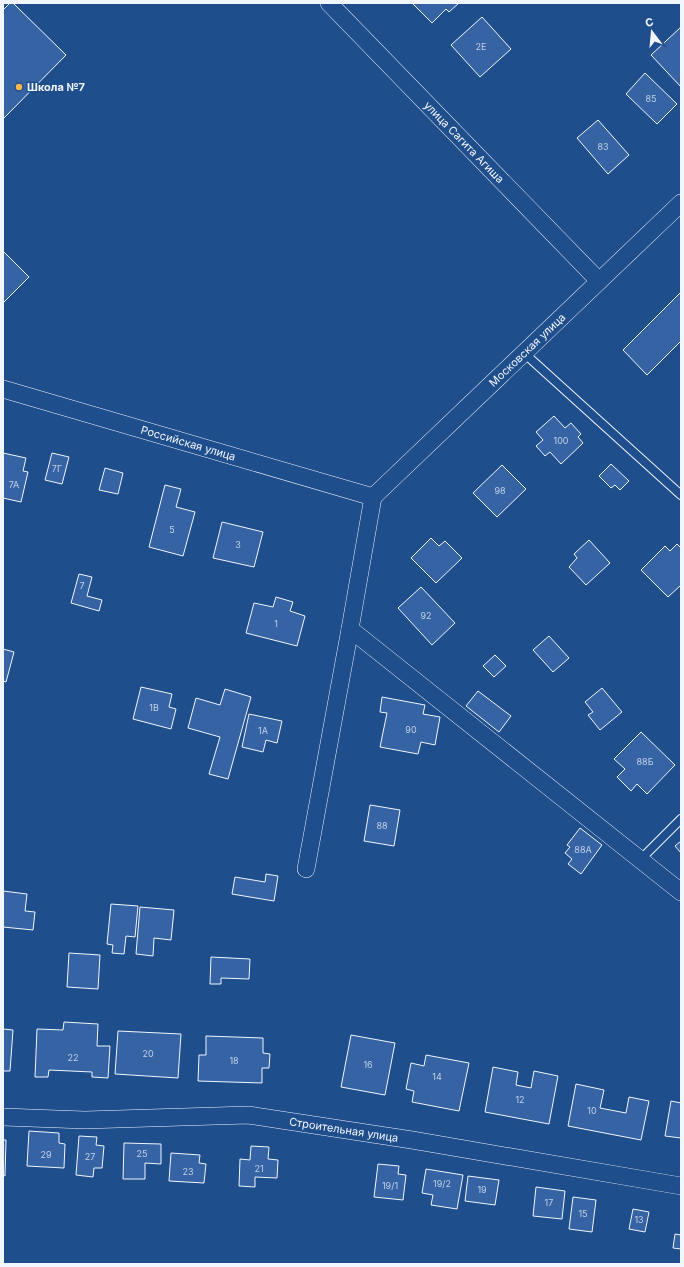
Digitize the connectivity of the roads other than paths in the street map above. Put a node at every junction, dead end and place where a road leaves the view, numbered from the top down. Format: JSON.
{"nodes":[{"id":1,"x":329,"y":3,"type":"edge"},
{"id":2,"x":681,"y":203,"type":"edge"},
{"id":3,"x":600,"y":281,"type":"junction"},
{"id":4,"x":524,"y":352,"type":"junction"},
{"id":5,"x":3,"y":389,"type":"edge"},
{"id":6,"x":681,"y":496,"type":"edge"},
{"id":7,"x":373,"y":497,"type":"junction"},
{"id":8,"x":350,"y":629,"type":"junction"},
{"id":9,"x":681,"y":819,"type":"edge"},
{"id":10,"x":640,"y":860,"type":"junction"},
{"id":11,"x":306,"y":869,"type":"dead end"},
{"id":12,"x":681,"y":892,"type":"edge"},
{"id":13,"x":3,"y":1117,"type":"edge"},
{"id":14,"x":681,"y":1186,"type":"edge"}],
"edges":[{"from":1,"to":3,"type":"street","name":"улица Сагита Агиша"},
{"from":2,"to":3,"type":"street","name":"Московская улица"},
{"from":3,"to":4,"type":"street","name":"Московская улица"},
{"from":4,"to":6,"type":"lane"},
{"from":4,"to":7,"type":"street","name":"Московская улица"},
{"from":5,"to":7,"type":"street","name":"Российская улица"},
{"from":7,"to":8,"type":"street"},
{"from":8,"to":10,"type":"street"},
{"from":8,"to":11,"type":"street"},
{"from":9,"to":10,"type":"lane"},
{"from":10,"to":12,"type":"street"},
{"from":13,"to":14,"type":"street","name":"Строительная улица"}]}
